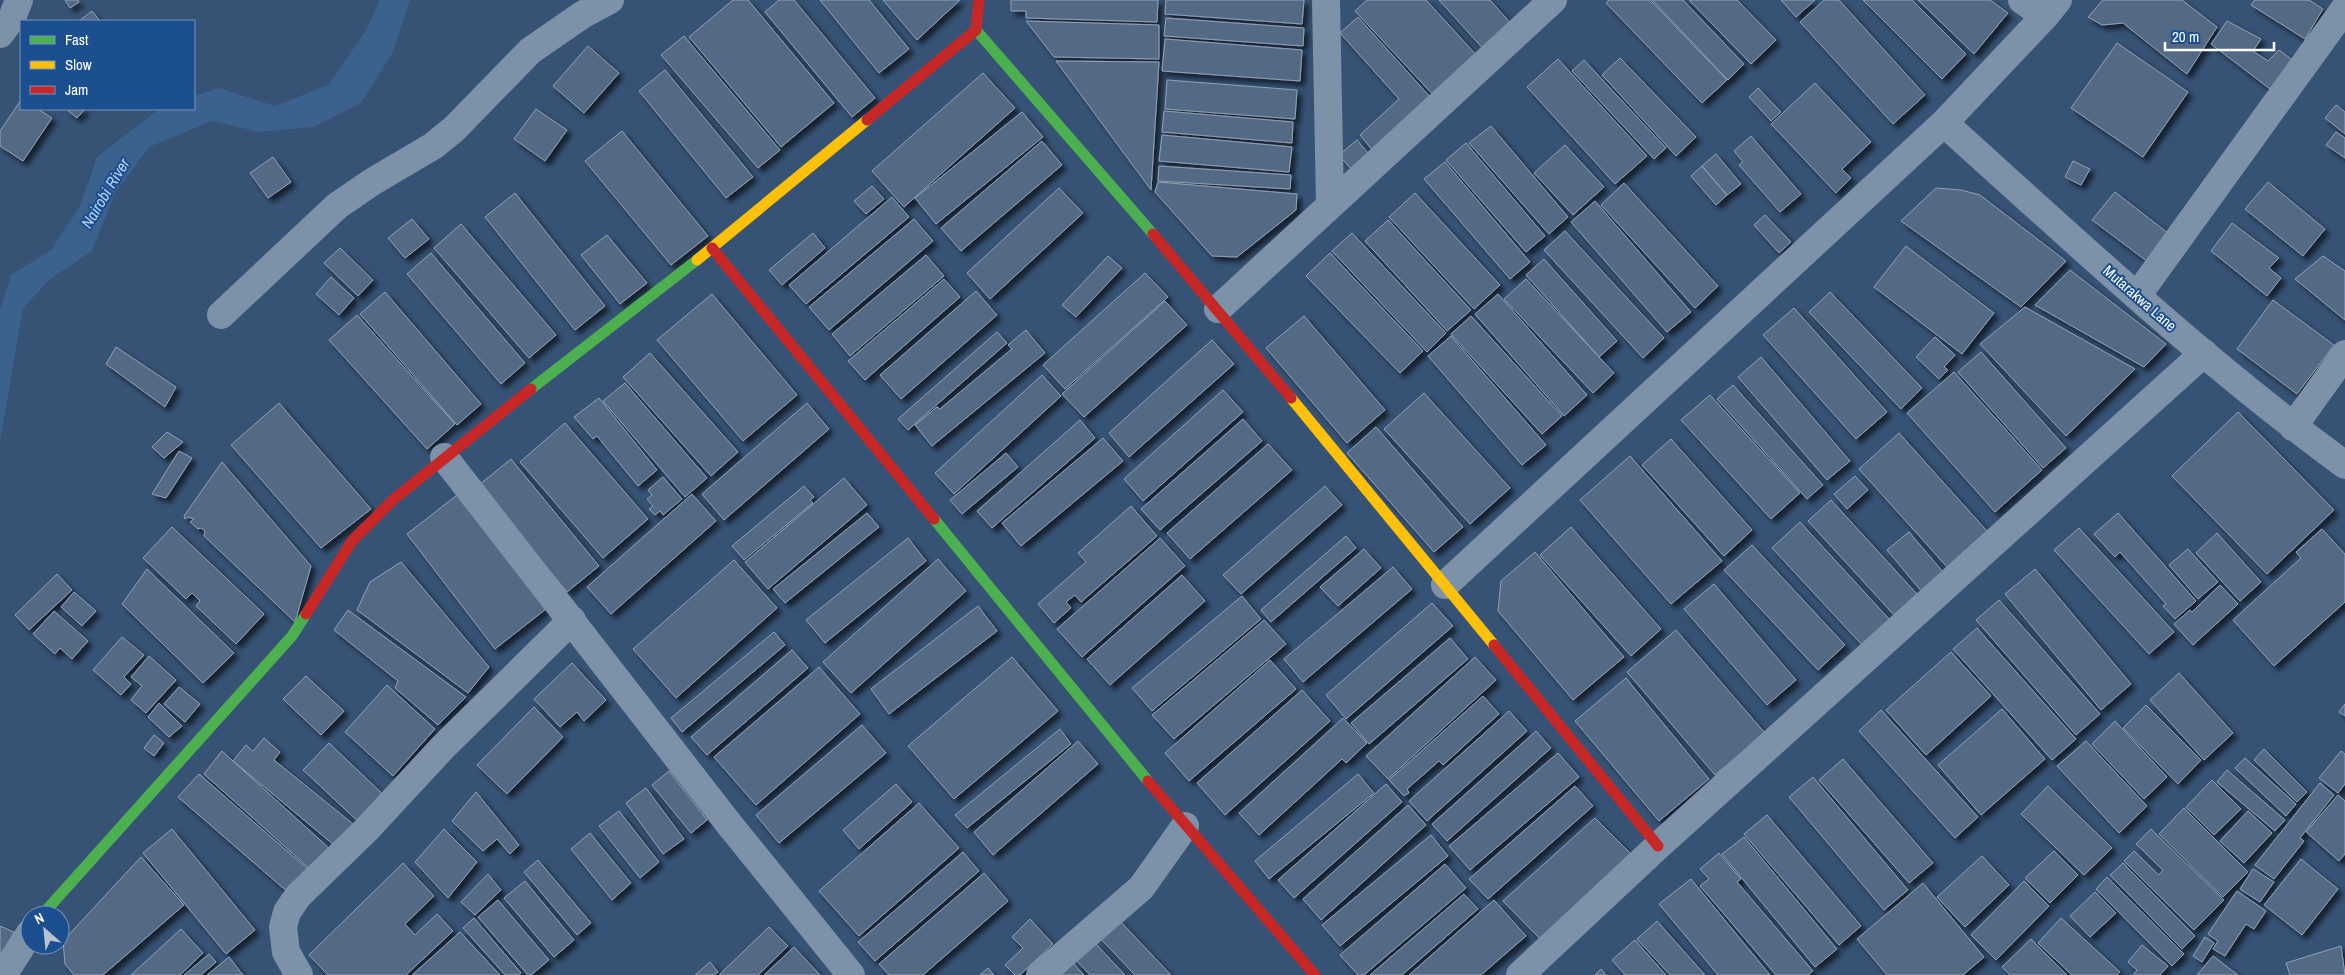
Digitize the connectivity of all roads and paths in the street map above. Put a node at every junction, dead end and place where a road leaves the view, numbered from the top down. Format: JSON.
{"nodes":[{"id":1,"x":19,"y":0,"type":"edge"},
{"id":2,"x":610,"y":0,"type":"edge"},
{"id":3,"x":978,"y":0,"type":"edge"},
{"id":4,"x":1326,"y":0,"type":"edge"},
{"id":5,"x":1553,"y":0,"type":"edge"},
{"id":6,"x":2022,"y":0,"type":"edge"},
{"id":7,"x":2052,"y":8,"type":"edge"},
{"id":8,"x":2345,"y":8,"type":"edge"},
{"id":9,"x":976,"y":30,"type":"junction"},
{"id":10,"x":0,"y":34,"type":"edge"},
{"id":11,"x":1944,"y":122,"type":"junction"},
{"id":12,"x":1330,"y":204,"type":"junction"},
{"id":13,"x":712,"y":248,"type":"junction"},
{"id":14,"x":2137,"y":296,"type":"junction"},
{"id":15,"x":1218,"y":309,"type":"junction"},
{"id":16,"x":221,"y":315,"type":"dead end"},
{"id":17,"x":2204,"y":353,"type":"junction"},
{"id":18,"x":2345,"y":354,"type":"edge"},
{"id":19,"x":2294,"y":427,"type":"junction"},
{"id":20,"x":444,"y":456,"type":"junction"},
{"id":21,"x":2345,"y":465,"type":"edge"},
{"id":22,"x":1445,"y":585,"type":"junction"},
{"id":23,"x":572,"y":620,"type":"junction"},
{"id":24,"x":1185,"y":826,"type":"junction"},
{"id":25,"x":1658,"y":846,"type":"junction"},
{"id":26,"x":51,"y":905,"type":"edge"},
{"id":27,"x":20,"y":952,"type":"edge"},
{"id":28,"x":9,"y":972,"type":"edge"},
{"id":29,"x":299,"y":975,"type":"edge"},
{"id":30,"x":851,"y":975,"type":"edge"},
{"id":31,"x":1040,"y":975,"type":"edge"},
{"id":32,"x":1315,"y":975,"type":"edge"},
{"id":33,"x":1520,"y":975,"type":"edge"}],
"edges":[{"from":1,"to":10,"type":"street"},
{"from":2,"to":16,"type":"street"},
{"from":3,"to":9,"type":"street"},
{"from":4,"to":12,"type":"street"},
{"from":5,"to":12,"type":"street"},
{"from":6,"to":7,"type":"street"},
{"from":7,"to":11,"type":"street"},
{"from":8,"to":14,"type":"street"},
{"from":9,"to":13,"type":"street"},
{"from":9,"to":15,"type":"street"},
{"from":11,"to":14,"type":"street","name":"Mutarakwa Lane"},
{"from":11,"to":22,"type":"street"},
{"from":12,"to":15,"type":"street"},
{"from":13,"to":20,"type":"street"},
{"from":13,"to":24,"type":"street"},
{"from":14,"to":17,"type":"street","name":"Mutarakwa Lane"},
{"from":15,"to":22,"type":"street"},
{"from":17,"to":19,"type":"street","name":"Mutarakwa Lane"},
{"from":17,"to":25,"type":"street"},
{"from":18,"to":19,"type":"street"},
{"from":19,"to":21,"type":"street","name":"Mutarakwa Lane"},
{"from":20,"to":23,"type":"street"},
{"from":20,"to":26,"type":"street"},
{"from":22,"to":25,"type":"street"},
{"from":23,"to":29,"type":"street"},
{"from":23,"to":30,"type":"street"},
{"from":24,"to":31,"type":"street"},
{"from":24,"to":32,"type":"street"},
{"from":25,"to":33,"type":"street"},
{"from":27,"to":28,"type":"street"}]}
